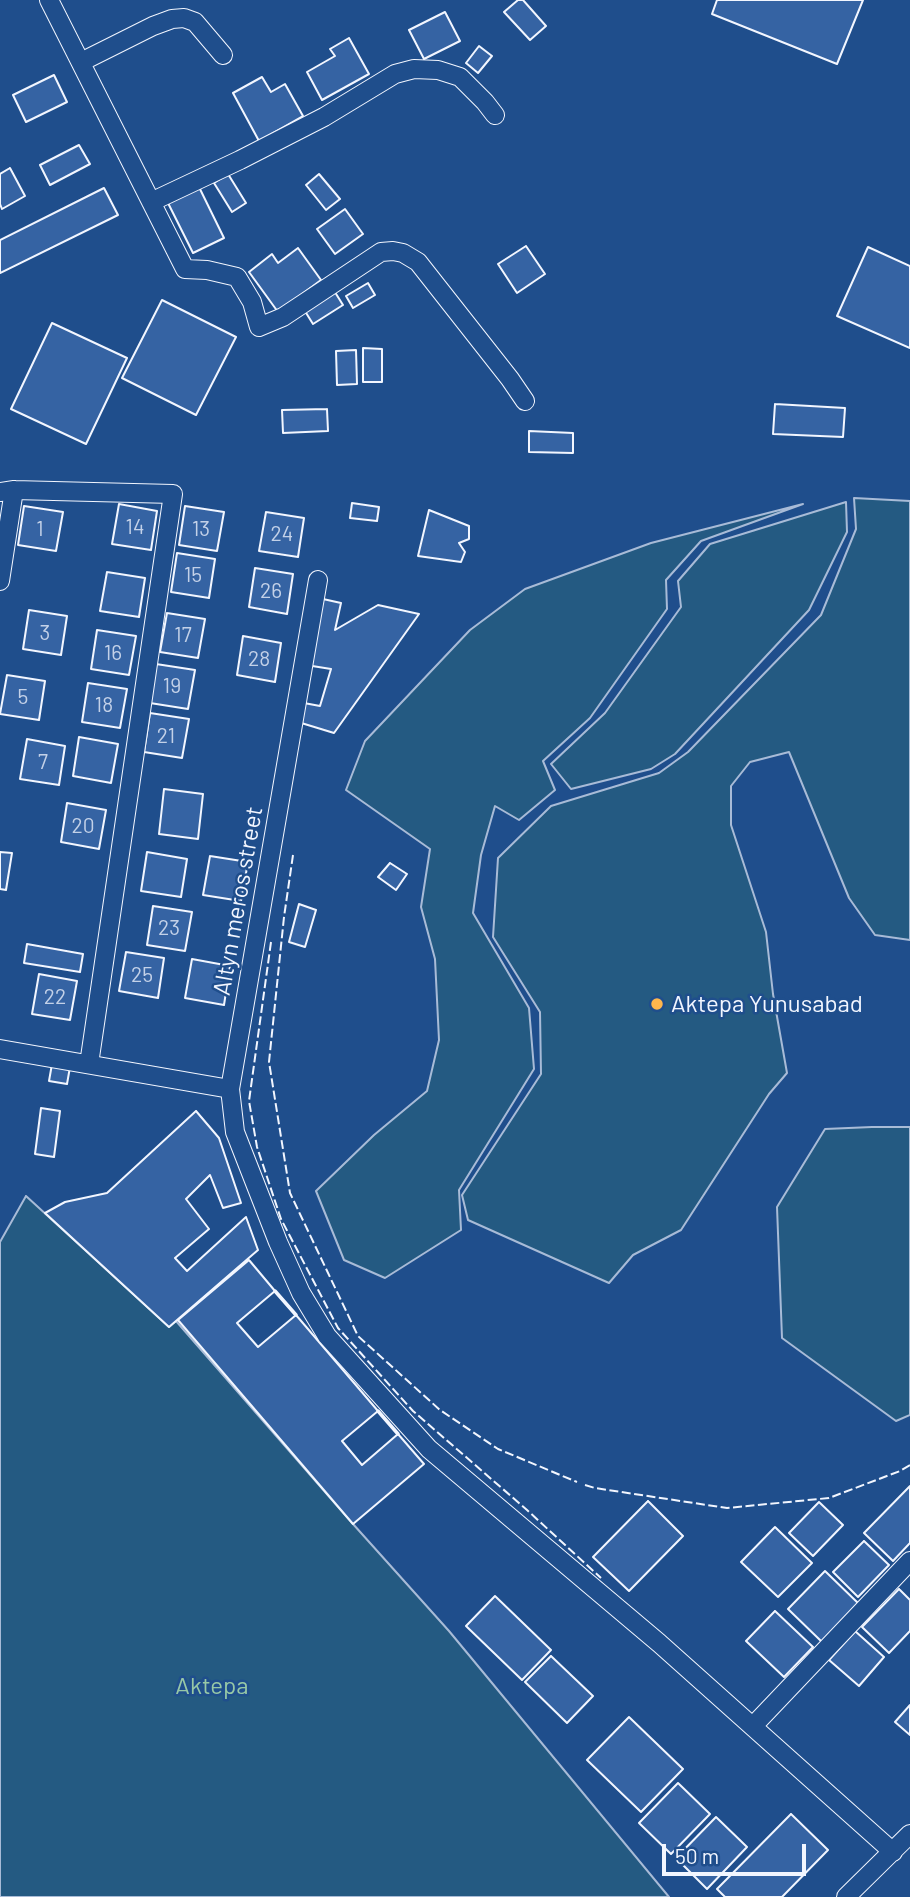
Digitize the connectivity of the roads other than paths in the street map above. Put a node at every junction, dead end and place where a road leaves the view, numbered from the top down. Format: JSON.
{"nodes":[{"id":1,"x":51,"y":1,"type":"edge"},
{"id":2,"x":223,"y":55,"type":"dead end"},
{"id":3,"x":81,"y":62,"type":"junction"},
{"id":4,"x":495,"y":115,"type":"dead end"},
{"id":5,"x":150,"y":202,"type":"junction"},
{"id":6,"x":525,"y":401,"type":"dead end"},
{"id":7,"x":7,"y":491,"type":"edge"},
{"id":8,"x":318,"y":580,"type":"dead end"},
{"id":9,"x":0,"y":581,"type":"edge"},
{"id":10,"x":0,"y":1049,"type":"edge"},
{"id":11,"x":89,"y":1065,"type":"junction"},
{"id":12,"x":230,"y":1088,"type":"junction"},
{"id":13,"x":910,"y":1561,"type":"edge"},
{"id":14,"x":753,"y":1726,"type":"junction"},
{"id":15,"x":910,"y":1834,"type":"edge"},
{"id":16,"x":893,"y":1852,"type":"junction"},
{"id":17,"x":846,"y":1897,"type":"edge"}],
"edges":[{"from":1,"to":3,"type":"street"},
{"from":2,"to":3,"type":"street"},
{"from":3,"to":5,"type":"street"},
{"from":4,"to":5,"type":"street"},
{"from":5,"to":6,"type":"street"},
{"from":7,"to":9,"type":"street"},
{"from":7,"to":11,"type":"street"},
{"from":8,"to":12,"type":"street","name":"Altyn meros street"},
{"from":10,"to":11,"type":"street"},
{"from":11,"to":12,"type":"street"},
{"from":12,"to":14,"type":"street","name":"Altyn meros street"},
{"from":13,"to":14,"type":"street"},
{"from":14,"to":16,"type":"street","name":"Altyn meros street"},
{"from":15,"to":16,"type":"street"},
{"from":16,"to":17,"type":"street"}]}
